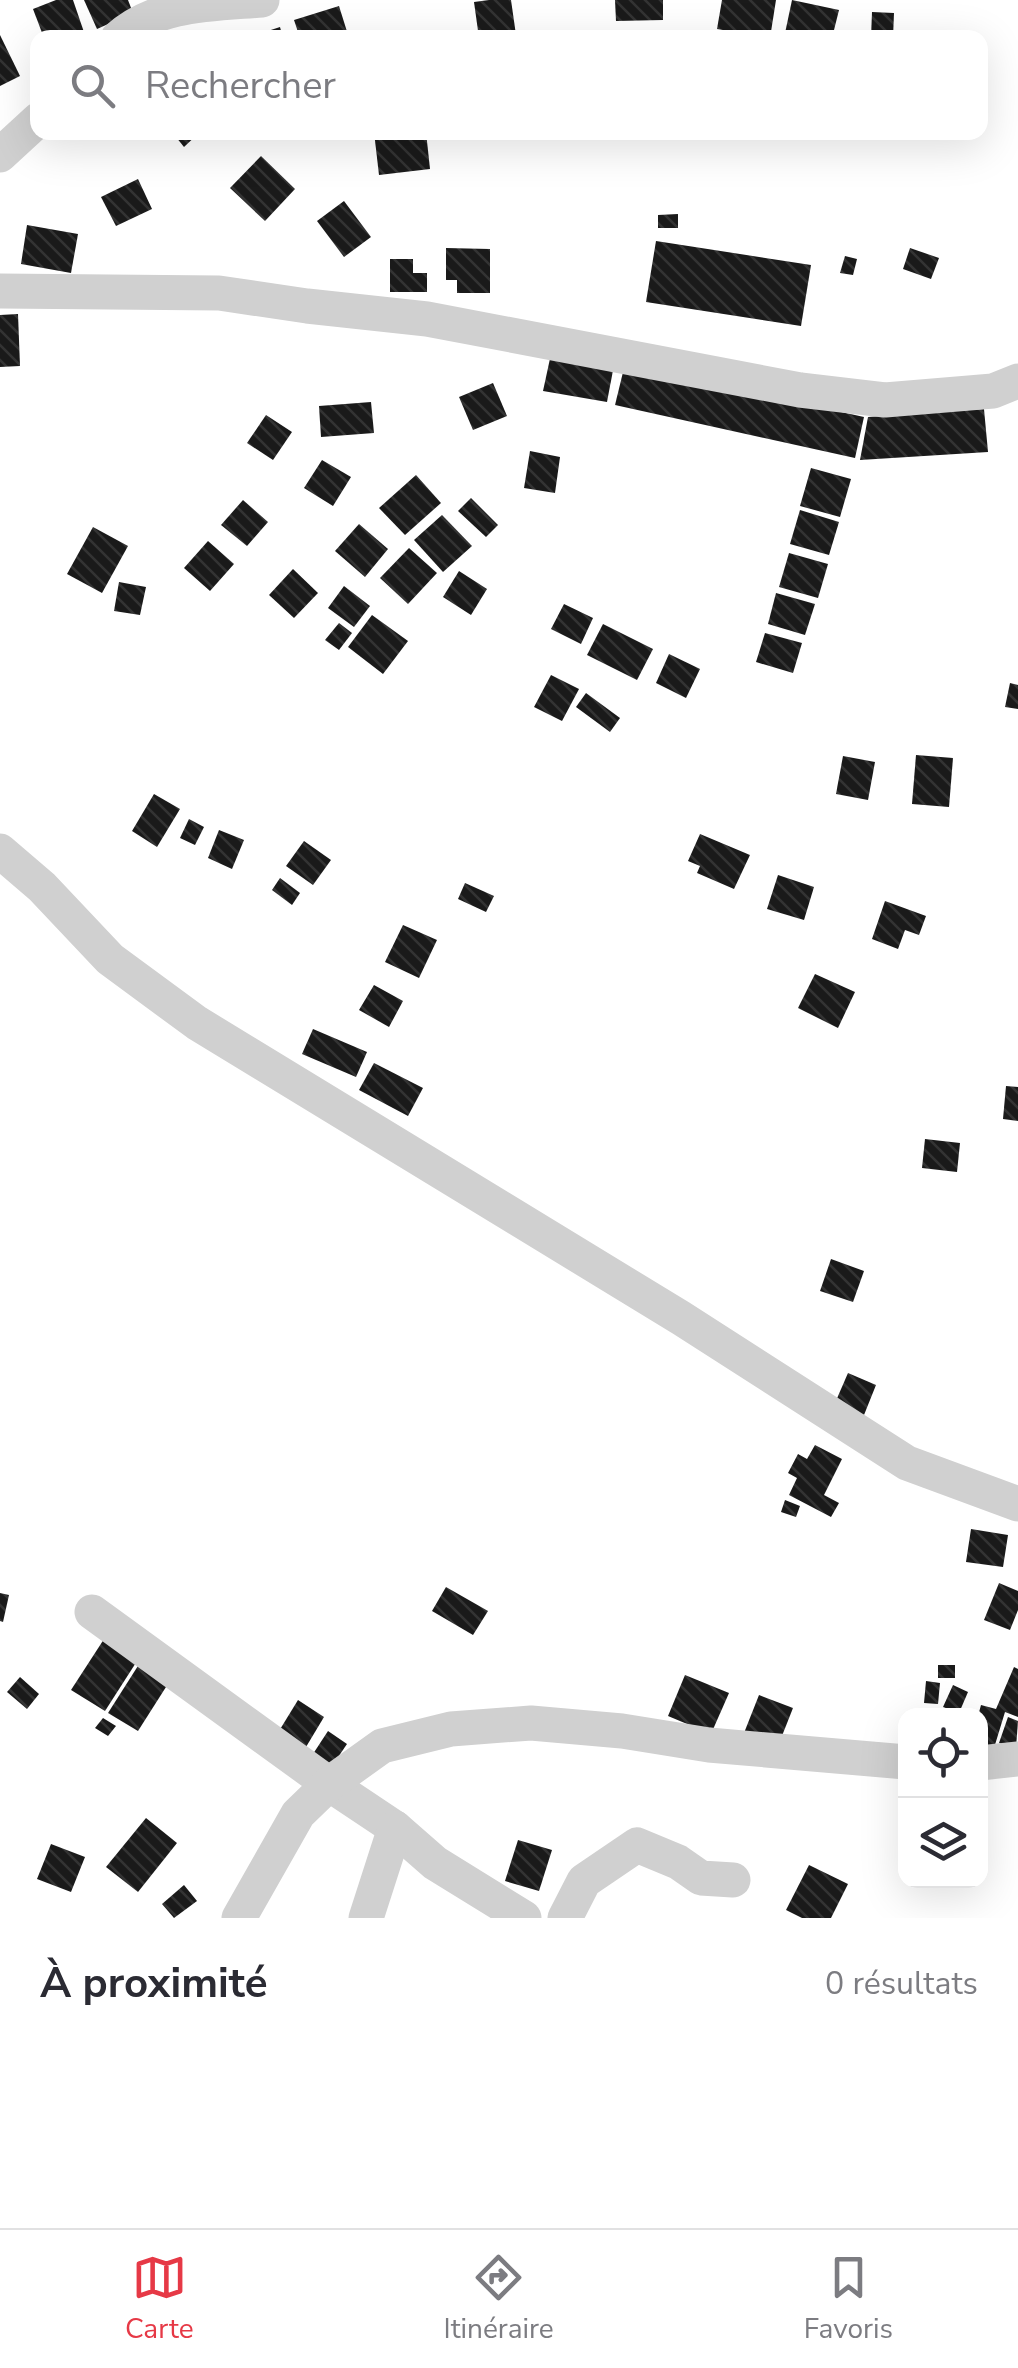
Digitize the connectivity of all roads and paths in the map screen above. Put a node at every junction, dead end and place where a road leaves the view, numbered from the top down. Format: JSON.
{"nodes":[{"id":1,"x":262,"y":0,"type":"edge"},
{"id":2,"x":127,"y":30,"type":"edge"},
{"id":3,"x":30,"y":128,"type":"edge"},
{"id":4,"x":0,"y":156,"type":"edge"},
{"id":5,"x":0,"y":291,"type":"edge"},
{"id":6,"x":1018,"y":381,"type":"edge"},
{"id":7,"x":0,"y":851,"type":"edge"},
{"id":8,"x":1018,"y":1504,"type":"edge"},
{"id":9,"x":92,"y":1612,"type":"dead end"},
{"id":10,"x":1018,"y":1760,"type":"edge"},
{"id":11,"x":898,"y":1761,"type":"edge"},
{"id":12,"x":988,"y":1762,"type":"edge"},
{"id":13,"x":329,"y":1784,"type":"junction"},
{"id":14,"x":395,"y":1828,"type":"junction"},
{"id":15,"x":733,"y":1880,"type":"dead end"},
{"id":16,"x":239,"y":1918,"type":"edge"},
{"id":17,"x":366,"y":1918,"type":"edge"},
{"id":18,"x":524,"y":1918,"type":"edge"},
{"id":19,"x":566,"y":1918,"type":"edge"}],
"edges":[{"from":1,"to":2,"type":"street"},
{"from":3,"to":4,"type":"street"},
{"from":5,"to":6,"type":"street"},
{"from":7,"to":8,"type":"street"},
{"from":9,"to":13,"type":"street"},
{"from":10,"to":12,"type":"street"},
{"from":11,"to":13,"type":"street"},
{"from":13,"to":14,"type":"street"},
{"from":13,"to":16,"type":"street"},
{"from":14,"to":17,"type":"street"},
{"from":14,"to":18,"type":"street"},
{"from":15,"to":19,"type":"street"}]}
